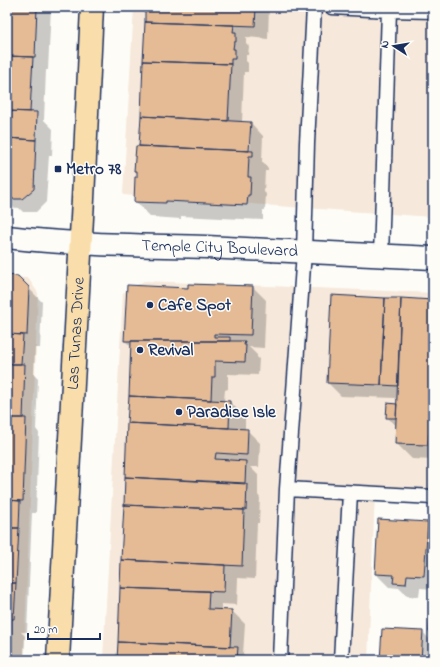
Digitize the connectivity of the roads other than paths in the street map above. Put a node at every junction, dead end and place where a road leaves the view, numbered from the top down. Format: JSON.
{"nodes":[{"id":1,"x":92,"y":7,"type":"edge"},
{"id":2,"x":314,"y":7,"type":"edge"},
{"id":3,"x":332,"y":7,"type":"edge"},
{"id":4,"x":389,"y":10,"type":"junction"},
{"id":5,"x":433,"y":12,"type":"edge"},
{"id":6,"x":7,"y":237,"type":"edge"},
{"id":7,"x":80,"y":243,"type":"junction"},
{"id":8,"x":304,"y":252,"type":"junction"},
{"id":9,"x":381,"y":256,"type":"junction"},
{"id":10,"x":433,"y":258,"type":"edge"},
{"id":11,"x":287,"y":489,"type":"junction"},
{"id":12,"x":350,"y":492,"type":"junction"},
{"id":13,"x":433,"y":497,"type":"edge"},
{"id":14,"x":58,"y":660,"type":"edge"},
{"id":15,"x":280,"y":660,"type":"edge"},
{"id":16,"x":341,"y":660,"type":"edge"}],
"edges":[{"from":1,"to":7,"type":"main road","name":"Las Tunas Drive"},
{"from":2,"to":8,"type":"lane"},
{"from":3,"to":4,"type":"lane"},
{"from":4,"to":5,"type":"lane"},
{"from":4,"to":9,"type":"lane"},
{"from":6,"to":7,"type":"main road","name":"Temple City Boulevard"},
{"from":7,"to":8,"type":"main road","name":"Temple City Boulevard"},
{"from":7,"to":14,"type":"main road","name":"Las Tunas Drive"},
{"from":8,"to":9,"type":"main road","name":"Temple City Boulevard"},
{"from":8,"to":11,"type":"lane"},
{"from":9,"to":10,"type":"main road","name":"Temple City Boulevard"},
{"from":11,"to":12,"type":"lane"},
{"from":11,"to":15,"type":"lane"},
{"from":12,"to":13,"type":"lane"},
{"from":12,"to":16,"type":"lane"}]}
